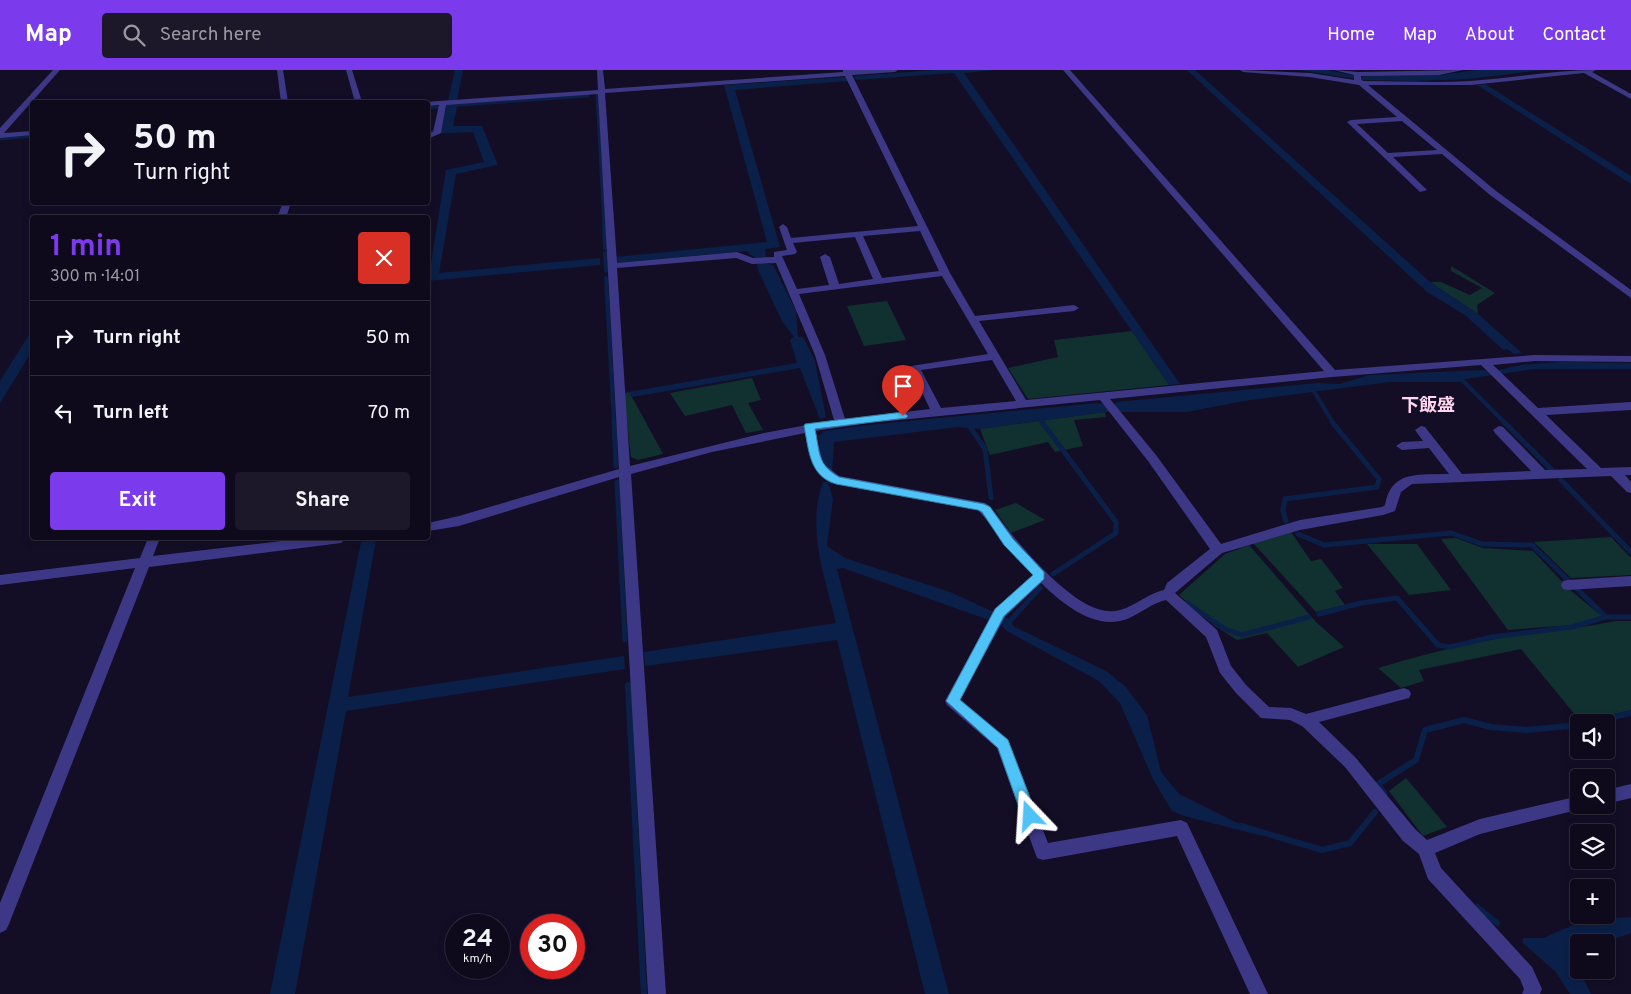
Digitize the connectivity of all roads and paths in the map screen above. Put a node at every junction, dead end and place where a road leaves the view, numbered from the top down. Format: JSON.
{"nodes":[{"id":1,"x":57,"y":70,"type":"edge"},
{"id":2,"x":280,"y":70,"type":"edge"},
{"id":3,"x":349,"y":70,"type":"edge"},
{"id":4,"x":600,"y":70,"type":"edge"},
{"id":5,"x":895,"y":70,"type":"edge"},
{"id":6,"x":1066,"y":70,"type":"edge"},
{"id":7,"x":1243,"y":70,"type":"edge"},
{"id":8,"x":1337,"y":70,"type":"edge"},
{"id":9,"x":1460,"y":70,"type":"edge"},
{"id":10,"x":1589,"y":70,"type":"edge"},
{"id":11,"x":1409,"y":71,"type":"edge"},
{"id":12,"x":847,"y":72,"type":"edge"},
{"id":13,"x":1358,"y":78,"type":"junction"},
{"id":14,"x":601,"y":92,"type":"junction"},
{"id":15,"x":1631,"y":97,"type":"edge"},
{"id":16,"x":30,"y":100,"type":"edge"},
{"id":17,"x":30,"y":100,"type":"edge"},
{"id":18,"x":285,"y":100,"type":"edge"},
{"id":19,"x":358,"y":100,"type":"edge"},
{"id":20,"x":443,"y":103,"type":"junction"},
{"id":21,"x":430,"y":104,"type":"edge"},
{"id":22,"x":1404,"y":119,"type":"junction"},
{"id":23,"x":30,"y":133,"type":"edge"},
{"id":24,"x":0,"y":134,"type":"edge"},
{"id":25,"x":430,"y":136,"type":"edge"},
{"id":26,"x":1444,"y":152,"type":"junction"},
{"id":27,"x":1386,"y":155,"type":"junction"},
{"id":28,"x":1423,"y":190,"type":"dead end"},
{"id":29,"x":783,"y":227,"type":"dead end"},
{"id":30,"x":923,"y":228,"type":"junction"},
{"id":31,"x":858,"y":234,"type":"junction"},
{"id":32,"x":788,"y":241,"type":"junction"},
{"id":33,"x":825,"y":256,"type":"dead end"},
{"id":34,"x":779,"y":260,"type":"junction"},
{"id":35,"x":612,"y":266,"type":"junction"},
{"id":36,"x":945,"y":273,"type":"junction"},
{"id":37,"x":879,"y":282,"type":"junction"},
{"id":38,"x":836,"y":287,"type":"junction"},
{"id":39,"x":794,"y":292,"type":"junction"},
{"id":40,"x":1631,"y":295,"type":"edge"},
{"id":41,"x":1073,"y":308,"type":"dead end"},
{"id":42,"x":974,"y":319,"type":"junction"},
{"id":43,"x":996,"y":356,"type":"junction"},
{"id":44,"x":1631,"y":359,"type":"edge"},
{"id":45,"x":1492,"y":370,"type":"junction"},
{"id":46,"x":1332,"y":374,"type":"junction"},
{"id":47,"x":1103,"y":397,"type":"junction"},
{"id":48,"x":1023,"y":404,"type":"junction"},
{"id":49,"x":1631,"y":406,"type":"edge"},
{"id":50,"x":937,"y":412,"type":"junction"},
{"id":51,"x":1536,"y":412,"type":"junction"},
{"id":52,"x":840,"y":422,"type":"junction"},
{"id":53,"x":809,"y":426,"type":"junction"},
{"id":54,"x":1421,"y":430,"type":"dead end"},
{"id":55,"x":1499,"y":430,"type":"dead end"},
{"id":56,"x":1432,"y":444,"type":"junction"},
{"id":57,"x":1402,"y":446,"type":"dead end"},
{"id":58,"x":625,"y":470,"type":"junction"},
{"id":59,"x":1631,"y":471,"type":"edge"},
{"id":60,"x":1614,"y":472,"type":"junction"},
{"id":61,"x":1599,"y":473,"type":"junction"},
{"id":62,"x":1543,"y":476,"type":"junction"},
{"id":63,"x":1458,"y":477,"type":"junction"},
{"id":64,"x":1631,"y":489,"type":"edge"},
{"id":65,"x":430,"y":527,"type":"edge"},
{"id":66,"x":153,"y":540,"type":"edge"},
{"id":67,"x":325,"y":540,"type":"edge"},
{"id":68,"x":1218,"y":550,"type":"junction"},
{"id":69,"x":144,"y":562,"type":"junction"},
{"id":70,"x":1040,"y":576,"type":"junction"},
{"id":71,"x":0,"y":580,"type":"edge"},
{"id":72,"x":1631,"y":581,"type":"edge"},
{"id":73,"x":1572,"y":585,"type":"dead end"},
{"id":74,"x":1168,"y":594,"type":"junction"},
{"id":75,"x":1404,"y":694,"type":"dead end"},
{"id":76,"x":1307,"y":721,"type":"junction"},
{"id":77,"x":1631,"y":791,"type":"edge"},
{"id":78,"x":1615,"y":795,"type":"edge"},
{"id":79,"x":1570,"y":805,"type":"edge"},
{"id":80,"x":1426,"y":849,"type":"junction"},
{"id":81,"x":0,"y":924,"type":"edge"},
{"id":82,"x":657,"y":994,"type":"edge"},
{"id":83,"x":1259,"y":994,"type":"edge"},
{"id":84,"x":1531,"y":994,"type":"edge"}],
"edges":[{"from":1,"to":17,"type":"street"},
{"from":2,"to":18,"type":"street"},
{"from":3,"to":19,"type":"street"},
{"from":4,"to":14,"type":"street"},
{"from":5,"to":12,"type":"street"},
{"from":6,"to":46,"type":"street"},
{"from":7,"to":13,"type":"street"},
{"from":8,"to":13,"type":"street"},
{"from":9,"to":11,"type":"street"},
{"from":10,"to":13,"type":"street"},
{"from":10,"to":15,"type":"street"},
{"from":11,"to":13,"type":"street"},
{"from":12,"to":14,"type":"street"},
{"from":12,"to":30,"type":"street"},
{"from":13,"to":22,"type":"street"},
{"from":14,"to":20,"type":"street"},
{"from":14,"to":35,"type":"street"},
{"from":16,"to":24,"type":"street"},
{"from":20,"to":21,"type":"street"},
{"from":20,"to":25,"type":"street"},
{"from":22,"to":26,"type":"street"},
{"from":22,"to":27,"type":"street"},
{"from":23,"to":24,"type":"street"},
{"from":26,"to":27,"type":"street"},
{"from":26,"to":40,"type":"street"},
{"from":27,"to":28,"type":"street"},
{"from":29,"to":32,"type":"street"},
{"from":30,"to":31,"type":"street"},
{"from":30,"to":36,"type":"street"},
{"from":31,"to":32,"type":"street"},
{"from":31,"to":37,"type":"street"},
{"from":32,"to":34,"type":"street"},
{"from":33,"to":38,"type":"street"},
{"from":34,"to":35,"type":"street"},
{"from":34,"to":39,"type":"street"},
{"from":35,"to":58,"type":"street"},
{"from":36,"to":37,"type":"street"},
{"from":36,"to":42,"type":"street"},
{"from":37,"to":38,"type":"street"},
{"from":38,"to":39,"type":"street"},
{"from":39,"to":52,"type":"street"},
{"from":41,"to":42,"type":"street"},
{"from":42,"to":43,"type":"street"},
{"from":43,"to":48,"type":"street"},
{"from":43,"to":50,"type":"street"},
{"from":44,"to":45,"type":"street"},
{"from":45,"to":46,"type":"street"},
{"from":45,"to":51,"type":"street"},
{"from":46,"to":47,"type":"street"},
{"from":47,"to":48,"type":"street"},
{"from":47,"to":68,"type":"street"},
{"from":48,"to":50,"type":"street"},
{"from":49,"to":51,"type":"street"},
{"from":50,"to":52,"type":"street"},
{"from":51,"to":61,"type":"street"},
{"from":52,"to":53,"type":"street"},
{"from":53,"to":58,"type":"street"},
{"from":53,"to":70,"type":"street"},
{"from":54,"to":56,"type":"street"},
{"from":55,"to":62,"type":"street"},
{"from":56,"to":57,"type":"street"},
{"from":56,"to":63,"type":"street"},
{"from":58,"to":65,"type":"street"},
{"from":58,"to":82,"type":"street"},
{"from":59,"to":60,"type":"street"},
{"from":60,"to":61,"type":"street"},
{"from":60,"to":64,"type":"street"},
{"from":61,"to":62,"type":"street"},
{"from":62,"to":63,"type":"street"},
{"from":63,"to":68,"type":"street"},
{"from":66,"to":69,"type":"street"},
{"from":67,"to":69,"type":"street"},
{"from":68,"to":74,"type":"street"},
{"from":69,"to":71,"type":"street"},
{"from":69,"to":81,"type":"street"},
{"from":70,"to":74,"type":"street"},
{"from":70,"to":83,"type":"street"},
{"from":72,"to":73,"type":"street"},
{"from":74,"to":76,"type":"street"},
{"from":75,"to":76,"type":"street"},
{"from":76,"to":80,"type":"street"},
{"from":77,"to":78,"type":"street"},
{"from":79,"to":80,"type":"street"},
{"from":80,"to":84,"type":"street"}]}
